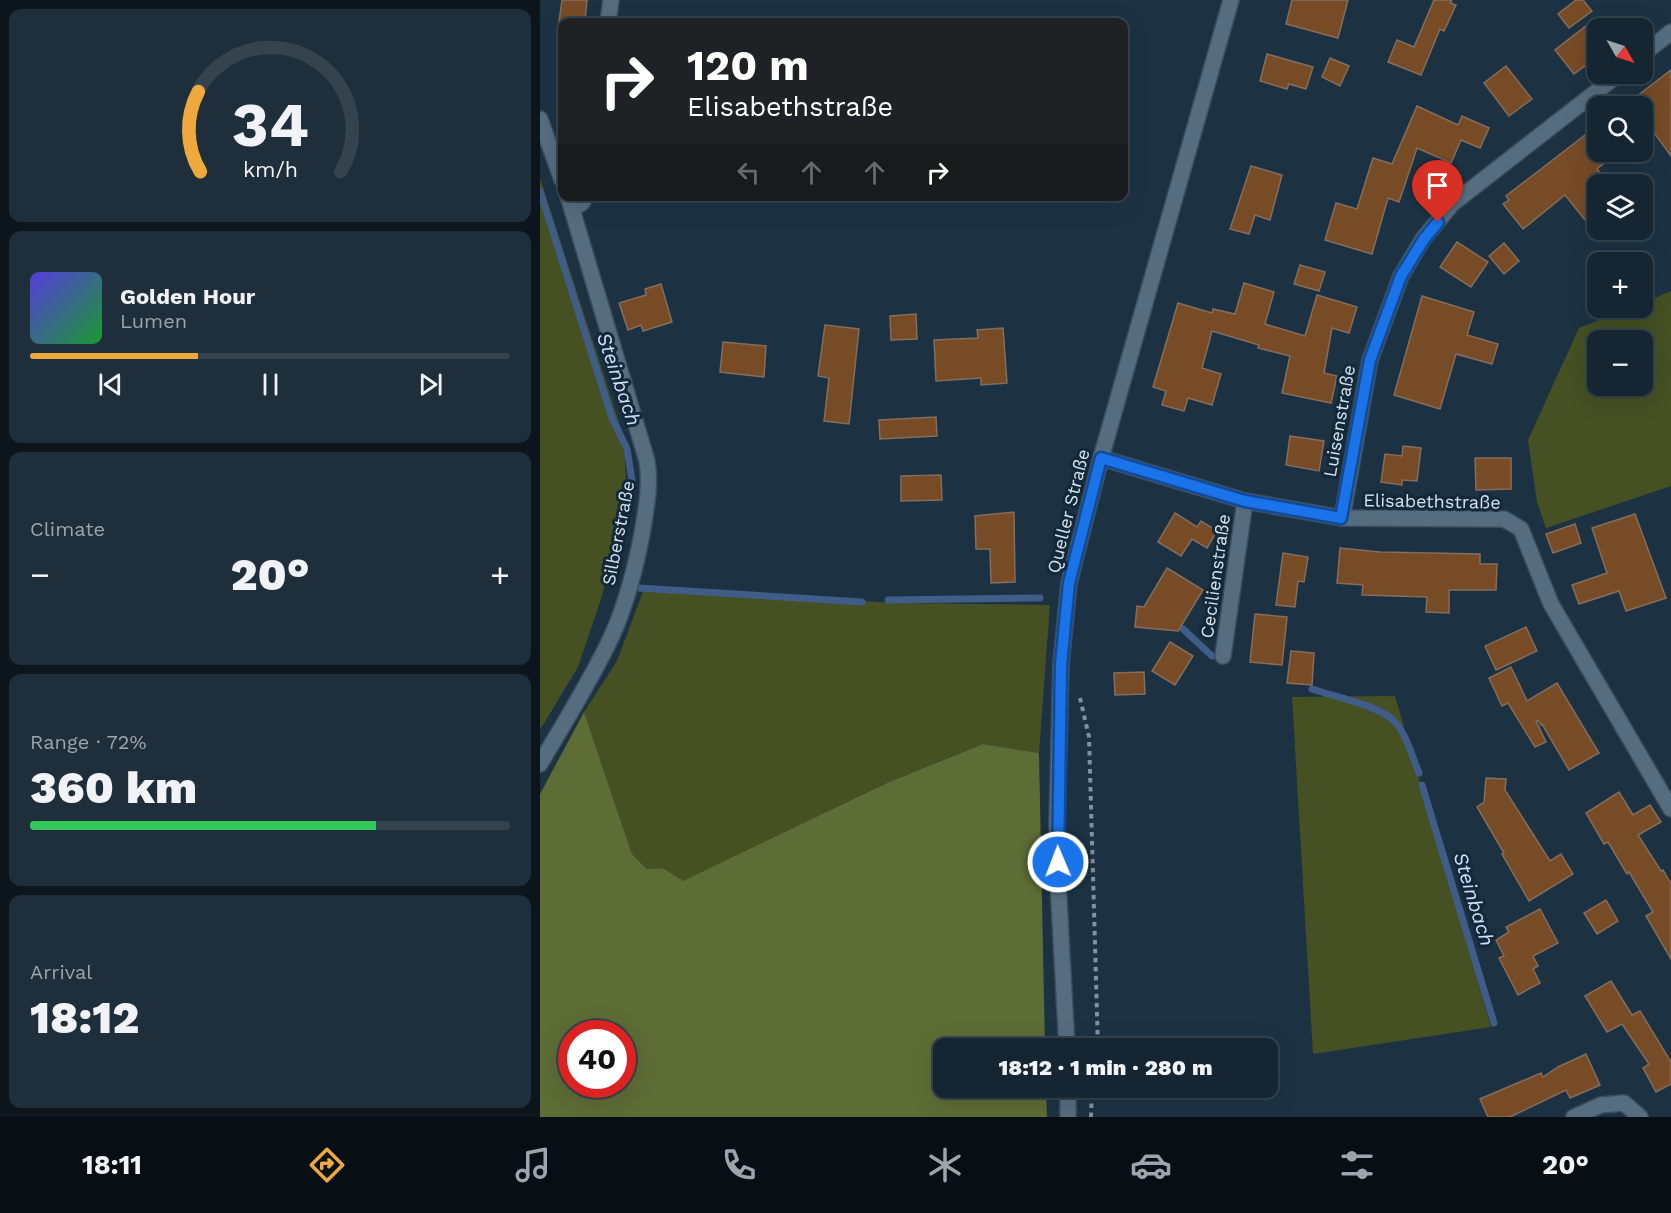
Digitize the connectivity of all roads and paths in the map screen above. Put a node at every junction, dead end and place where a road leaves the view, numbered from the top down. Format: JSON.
{"nodes":[{"id":1,"x":611,"y":0,"type":"edge"},
{"id":2,"x":1231,"y":0,"type":"edge"},
{"id":3,"x":609,"y":18,"type":"edge"},
{"id":4,"x":1671,"y":32,"type":"edge"},
{"id":5,"x":1653,"y":46,"type":"edge"},
{"id":6,"x":1605,"y":84,"type":"edge"},
{"id":7,"x":540,"y":119,"type":"edge"},
{"id":8,"x":558,"y":169,"type":"edge"},
{"id":9,"x":570,"y":203,"type":"edge"},
{"id":10,"x":1101,"y":458,"type":"junction"},
{"id":11,"x":1245,"y":501,"type":"junction"},
{"id":12,"x":1341,"y":518,"type":"junction"},
{"id":13,"x":1223,"y":656,"type":"dead end"},
{"id":14,"x":1079,"y":695,"type":"dead end"},
{"id":15,"x":540,"y":765,"type":"edge"},
{"id":16,"x":1671,"y":810,"type":"edge"},
{"id":17,"x":1066,"y":1038,"type":"edge"},
{"id":18,"x":1098,"y":1038,"type":"edge"},
{"id":19,"x":1068,"y":1098,"type":"edge"},
{"id":20,"x":1091,"y":1098,"type":"edge"},
{"id":21,"x":1068,"y":1117,"type":"edge"},
{"id":22,"x":1090,"y":1117,"type":"edge"},
{"id":23,"x":1574,"y":1117,"type":"edge"},
{"id":24,"x":1640,"y":1117,"type":"edge"}],
"edges":[{"from":1,"to":3,"type":"street"},
{"from":2,"to":10,"type":"street","name":"Queller Straße"},
{"from":4,"to":5,"type":"street"},
{"from":6,"to":12,"type":"street","name":"Luisenstraße"},
{"from":7,"to":8,"type":"street"},
{"from":9,"to":15,"type":"street","name":"Silberstraße"},
{"from":10,"to":11,"type":"street","name":"Elisabethstraße"},
{"from":10,"to":17,"type":"street","name":"Queller Straße"},
{"from":11,"to":12,"type":"street","name":"Elisabethstraße"},
{"from":11,"to":13,"type":"street","name":"Cecilienstraße"},
{"from":12,"to":16,"type":"street","name":"Elisabethstraße"},
{"from":14,"to":18,"type":"path"},
{"from":19,"to":21,"type":"street"},
{"from":20,"to":22,"type":"path"},
{"from":23,"to":24,"type":"street"}]}
